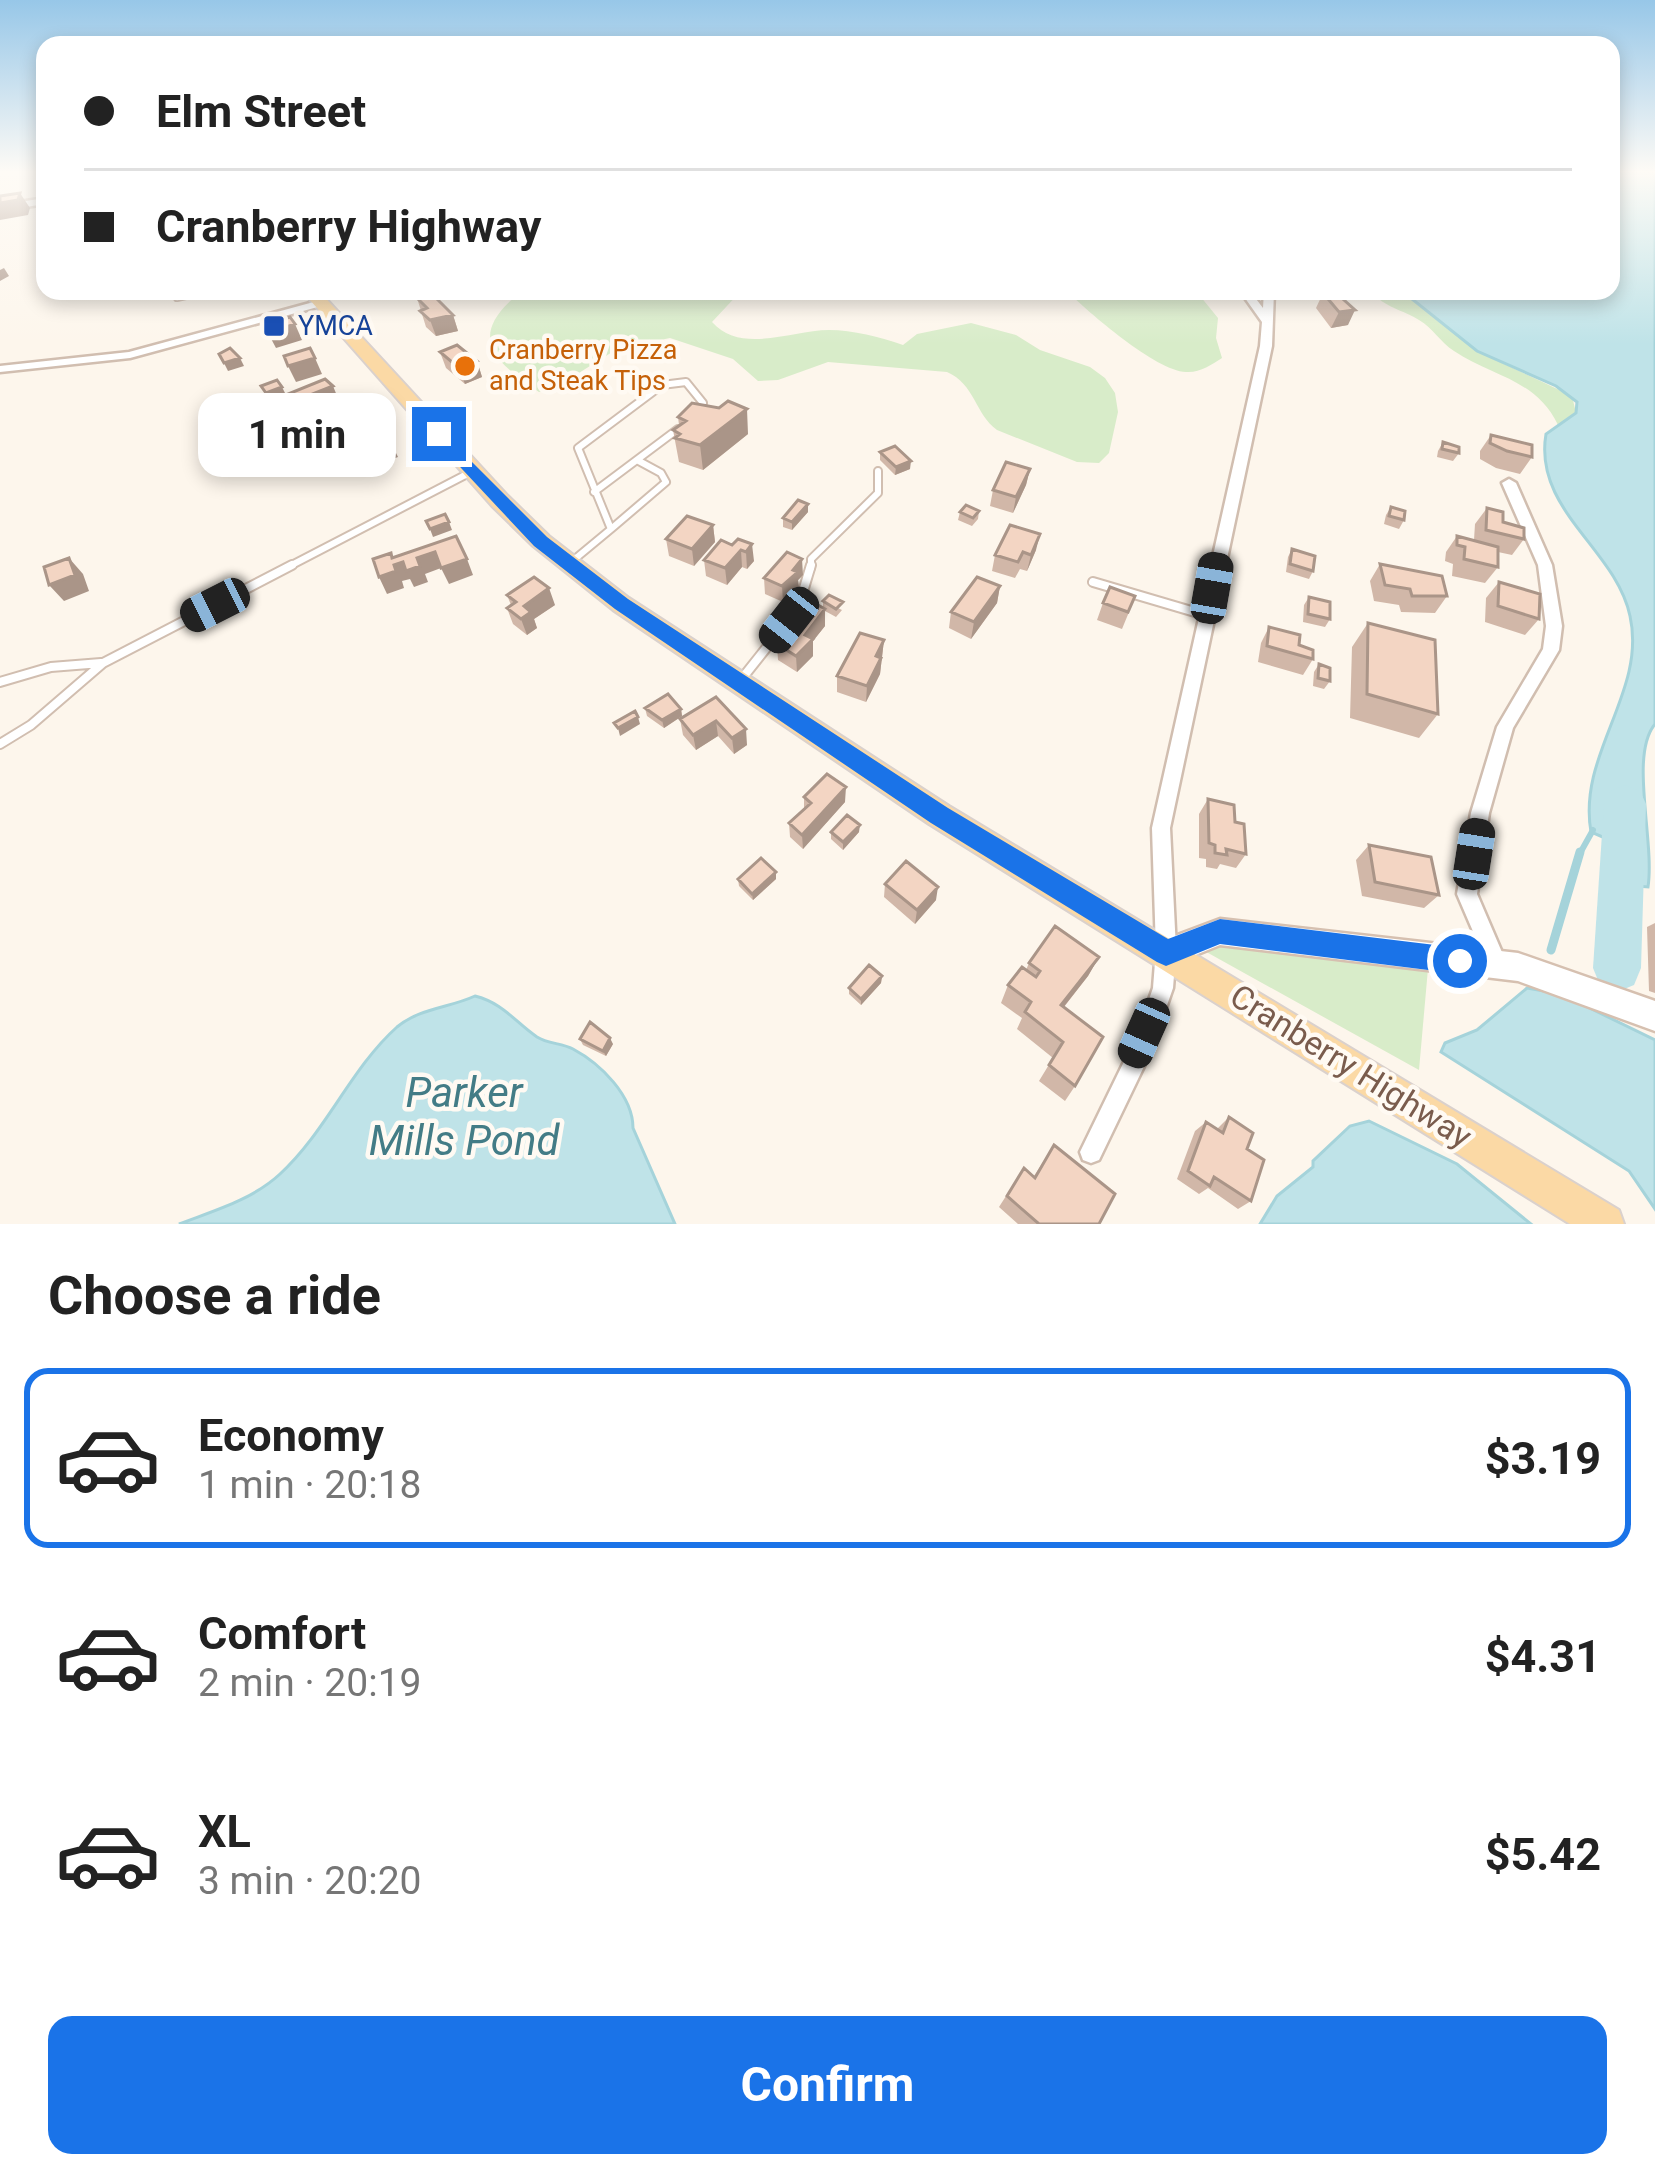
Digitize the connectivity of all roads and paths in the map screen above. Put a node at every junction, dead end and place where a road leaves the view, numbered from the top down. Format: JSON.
{"nodes":[{"id":1,"x":307,"y":300,"type":"edge"},
{"id":2,"x":319,"y":300,"type":"edge"},
{"id":3,"x":1252,"y":300,"type":"edge"},
{"id":4,"x":1268,"y":300,"type":"edge"},
{"id":5,"x":1266,"y":320,"type":"junction"},
{"id":6,"x":0,"y":369,"type":"edge"},
{"id":7,"x":637,"y":460,"type":"junction"},
{"id":8,"x":878,"y":471,"type":"dead end"},
{"id":9,"x":472,"y":472,"type":"junction"},
{"id":10,"x":1509,"y":483,"type":"dead end"},
{"id":11,"x":594,"y":492,"type":"junction"},
{"id":12,"x":611,"y":529,"type":"junction"},
{"id":13,"x":569,"y":563,"type":"junction"},
{"id":14,"x":1094,"y":582,"type":"dead end"},
{"id":15,"x":1207,"y":616,"type":"junction"},
{"id":16,"x":103,"y":663,"type":"junction"},
{"id":17,"x":0,"y":682,"type":"edge"},
{"id":18,"x":738,"y":684,"type":"junction"},
{"id":19,"x":0,"y":744,"type":"edge"},
{"id":20,"x":1166,"y":953,"type":"junction"},
{"id":21,"x":1497,"y":966,"type":"junction"},
{"id":22,"x":1655,"y":1016,"type":"edge"},
{"id":23,"x":1091,"y":1152,"type":"dead end"},
{"id":24,"x":1605,"y":1224,"type":"edge"}],
"edges":[{"from":1,"to":6,"type":"street"},
{"from":2,"to":9,"type":"main road","name":"Cranberry Highway"},
{"from":3,"to":5,"type":"street"},
{"from":4,"to":5,"type":"street"},
{"from":5,"to":15,"type":"street"},
{"from":7,"to":11,"type":"lane"},
{"from":7,"to":11,"type":"lane"},
{"from":7,"to":12,"type":"lane"},
{"from":8,"to":18,"type":"lane"},
{"from":9,"to":13,"type":"main road","name":"Cranberry Highway"},
{"from":9,"to":16,"type":"lane"},
{"from":10,"to":21,"type":"street"},
{"from":11,"to":12,"type":"lane"},
{"from":12,"to":13,"type":"lane"},
{"from":13,"to":18,"type":"main road","name":"Cranberry Highway"},
{"from":14,"to":15,"type":"lane"},
{"from":15,"to":20,"type":"street"},
{"from":16,"to":17,"type":"lane"},
{"from":16,"to":19,"type":"lane"},
{"from":18,"to":20,"type":"main road","name":"Cranberry Highway"},
{"from":20,"to":21,"type":"main road"},
{"from":20,"to":23,"type":"street"},
{"from":20,"to":24,"type":"main road","name":"Cranberry Highway"},
{"from":21,"to":22,"type":"main road"}]}
